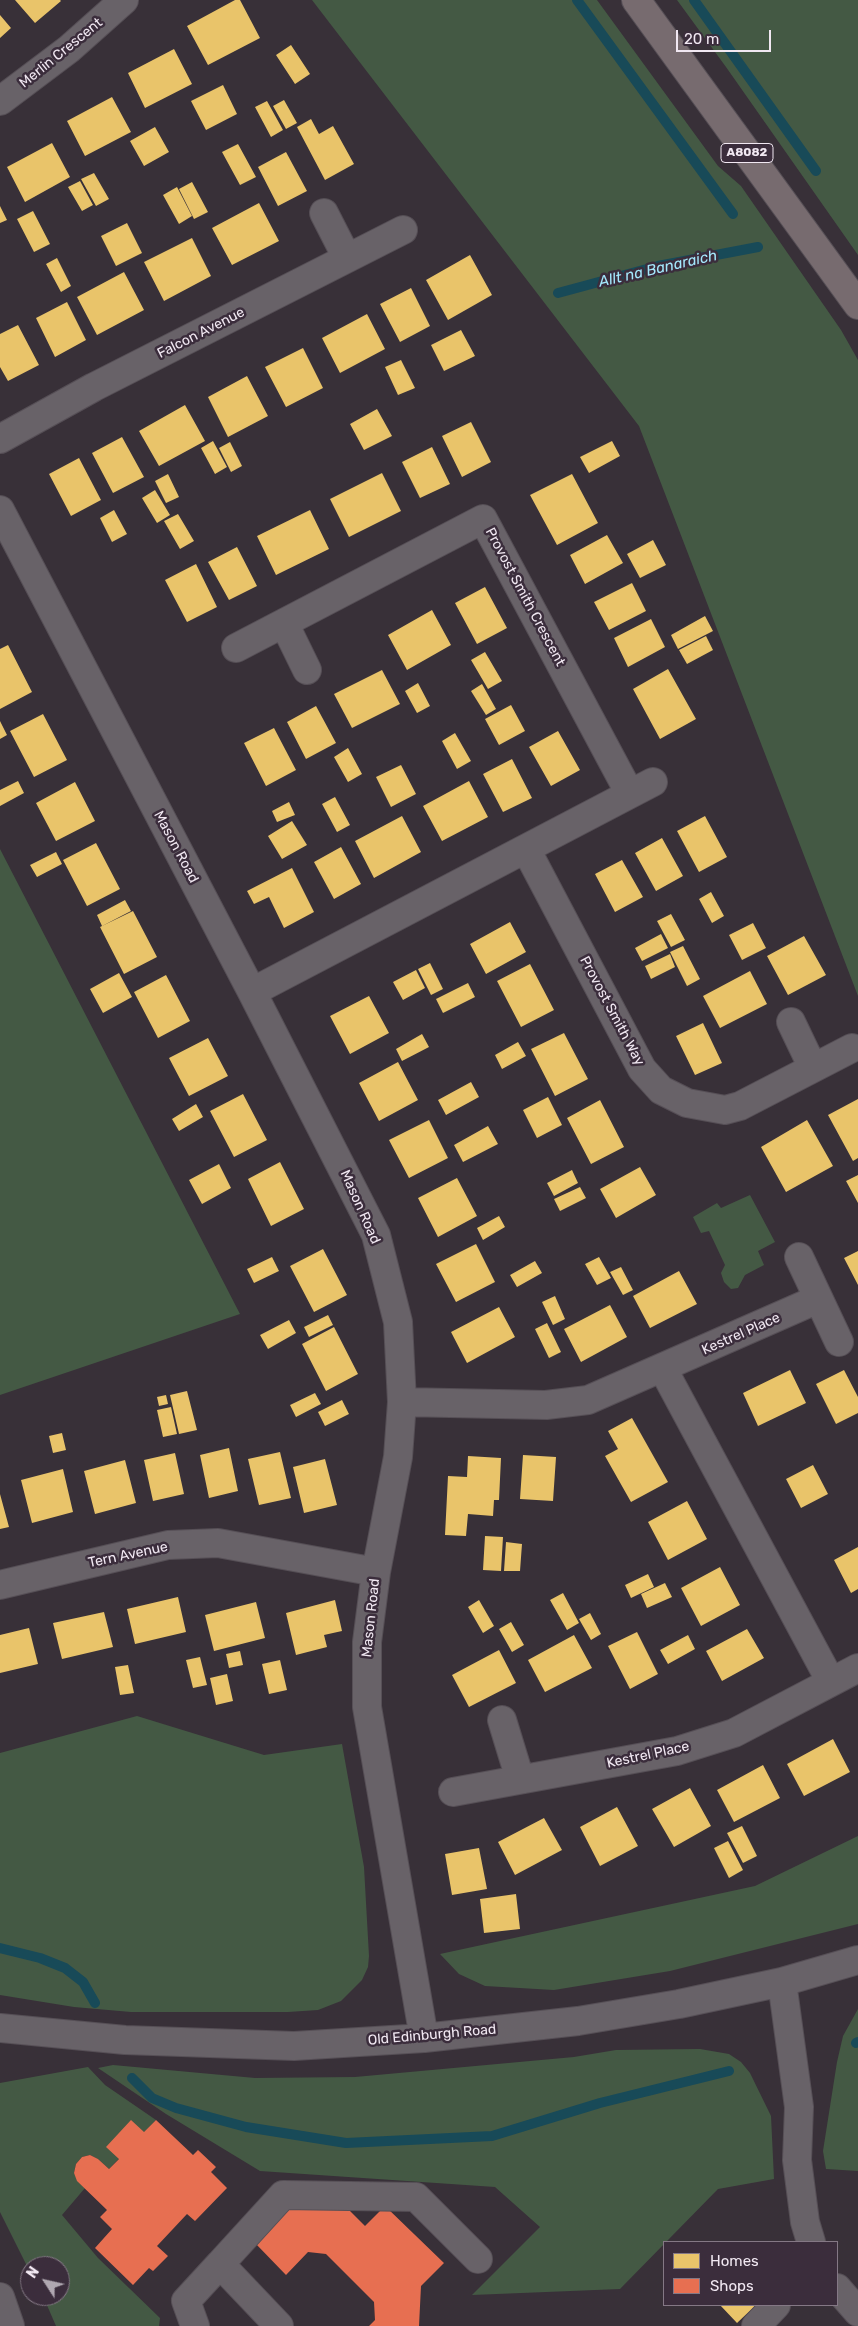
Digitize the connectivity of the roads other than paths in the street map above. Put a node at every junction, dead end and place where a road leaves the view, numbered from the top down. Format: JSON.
{"nodes":[{"id":1,"x":636,"y":0,"type":"edge"},
{"id":2,"x":121,"y":1,"type":"edge"},
{"id":3,"x":0,"y":101,"type":"edge"},
{"id":4,"x":324,"y":214,"type":"dead end"},
{"id":5,"x":403,"y":230,"type":"dead end"},
{"id":6,"x":347,"y":258,"type":"junction"},
{"id":7,"x":858,"y":305,"type":"edge"},
{"id":8,"x":0,"y":439,"type":"edge"},
{"id":9,"x":0,"y":510,"type":"edge"},
{"id":10,"x":284,"y":623,"type":"junction"},
{"id":11,"x":236,"y":648,"type":"dead end"},
{"id":12,"x":307,"y":670,"type":"dead end"},
{"id":13,"x":526,"y":849,"type":"junction"},
{"id":14,"x":252,"y":992,"type":"junction"},
{"id":15,"x":791,"y":1022,"type":"dead end"},
{"id":16,"x":852,"y":1048,"type":"dead end"},
{"id":17,"x":813,"y":1068,"type":"junction"},
{"id":18,"x":799,"y":1257,"type":"dead end"},
{"id":19,"x":818,"y":1299,"type":"junction"},
{"id":20,"x":839,"y":1342,"type":"dead end"},
{"id":21,"x":663,"y":1369,"type":"junction"},
{"id":22,"x":402,"y":1402,"type":"junction"},
{"id":23,"x":376,"y":1572,"type":"junction"},
{"id":24,"x":0,"y":1584,"type":"edge"},
{"id":25,"x":858,"y":1668,"type":"edge"},
{"id":26,"x":831,"y":1682,"type":"junction"},
{"id":27,"x":502,"y":1720,"type":"dead end"},
{"id":28,"x":520,"y":1779,"type":"junction"},
{"id":29,"x":453,"y":1792,"type":"dead end"},
{"id":30,"x":858,"y":1960,"type":"edge"},
{"id":31,"x":782,"y":1982,"type":"junction"},
{"id":32,"x":0,"y":2028,"type":"edge"},
{"id":33,"x":424,"y":2038,"type":"junction"},
{"id":34,"x":811,"y":2241,"type":"edge"},
{"id":35,"x":478,"y":2259,"type":"dead end"},
{"id":36,"x":220,"y":2264,"type":"junction"},
{"id":37,"x":838,"y":2289,"type":"edge"},
{"id":38,"x":0,"y":2297,"type":"edge"},
{"id":39,"x":775,"y":2306,"type":"edge"},
{"id":40,"x":858,"y":2312,"type":"edge"},
{"id":41,"x":10,"y":2326,"type":"edge"},
{"id":42,"x":195,"y":2326,"type":"edge"},
{"id":43,"x":279,"y":2326,"type":"edge"},
{"id":44,"x":756,"y":2326,"type":"edge"}],
"edges":[{"from":1,"to":7,"type":"main road","number":"A8082"},
{"from":2,"to":3,"type":"street","name":"Merlin Crescent"},
{"from":4,"to":6,"type":"street"},
{"from":5,"to":6,"type":"street","name":"Falcon Avenue"},
{"from":6,"to":8,"type":"street","name":"Falcon Avenue"},
{"from":9,"to":14,"type":"street","name":"Mason Road"},
{"from":10,"to":11,"type":"street","name":"Provost Smith Crescent"},
{"from":10,"to":12,"type":"street"},
{"from":10,"to":13,"type":"street","name":"Provost Smith Crescent"},
{"from":13,"to":14,"type":"street","name":"Provost Smith Crescent"},
{"from":13,"to":17,"type":"street","name":"Provost Smith Way"},
{"from":14,"to":22,"type":"street","name":"Mason Road"},
{"from":15,"to":17,"type":"street"},
{"from":16,"to":17,"type":"street","name":"Provost Smith Way"},
{"from":18,"to":19,"type":"street"},
{"from":19,"to":20,"type":"street"},
{"from":19,"to":21,"type":"street","name":"Kestrel Place"},
{"from":21,"to":22,"type":"street","name":"Kestrel Place"},
{"from":21,"to":26,"type":"street"},
{"from":22,"to":23,"type":"street","name":"Mason Road"},
{"from":23,"to":24,"type":"street","name":"Tern Avenue"},
{"from":23,"to":33,"type":"street","name":"Mason Road"},
{"from":25,"to":26,"type":"street","name":"Kestrel Place"},
{"from":26,"to":28,"type":"street","name":"Kestrel Place"},
{"from":27,"to":28,"type":"street"},
{"from":28,"to":29,"type":"street","name":"Kestrel Place"},
{"from":30,"to":31,"type":"street","name":"Old Edinburgh Road"},
{"from":31,"to":33,"type":"street","name":"Old Edinburgh Road"},
{"from":31,"to":34,"type":"street"},
{"from":32,"to":33,"type":"street","name":"Old Edinburgh Road"},
{"from":35,"to":36,"type":"street"},
{"from":36,"to":42,"type":"street"},
{"from":36,"to":43,"type":"street"},
{"from":37,"to":40,"type":"street"},
{"from":38,"to":41,"type":"street"},
{"from":39,"to":44,"type":"street"}]}
